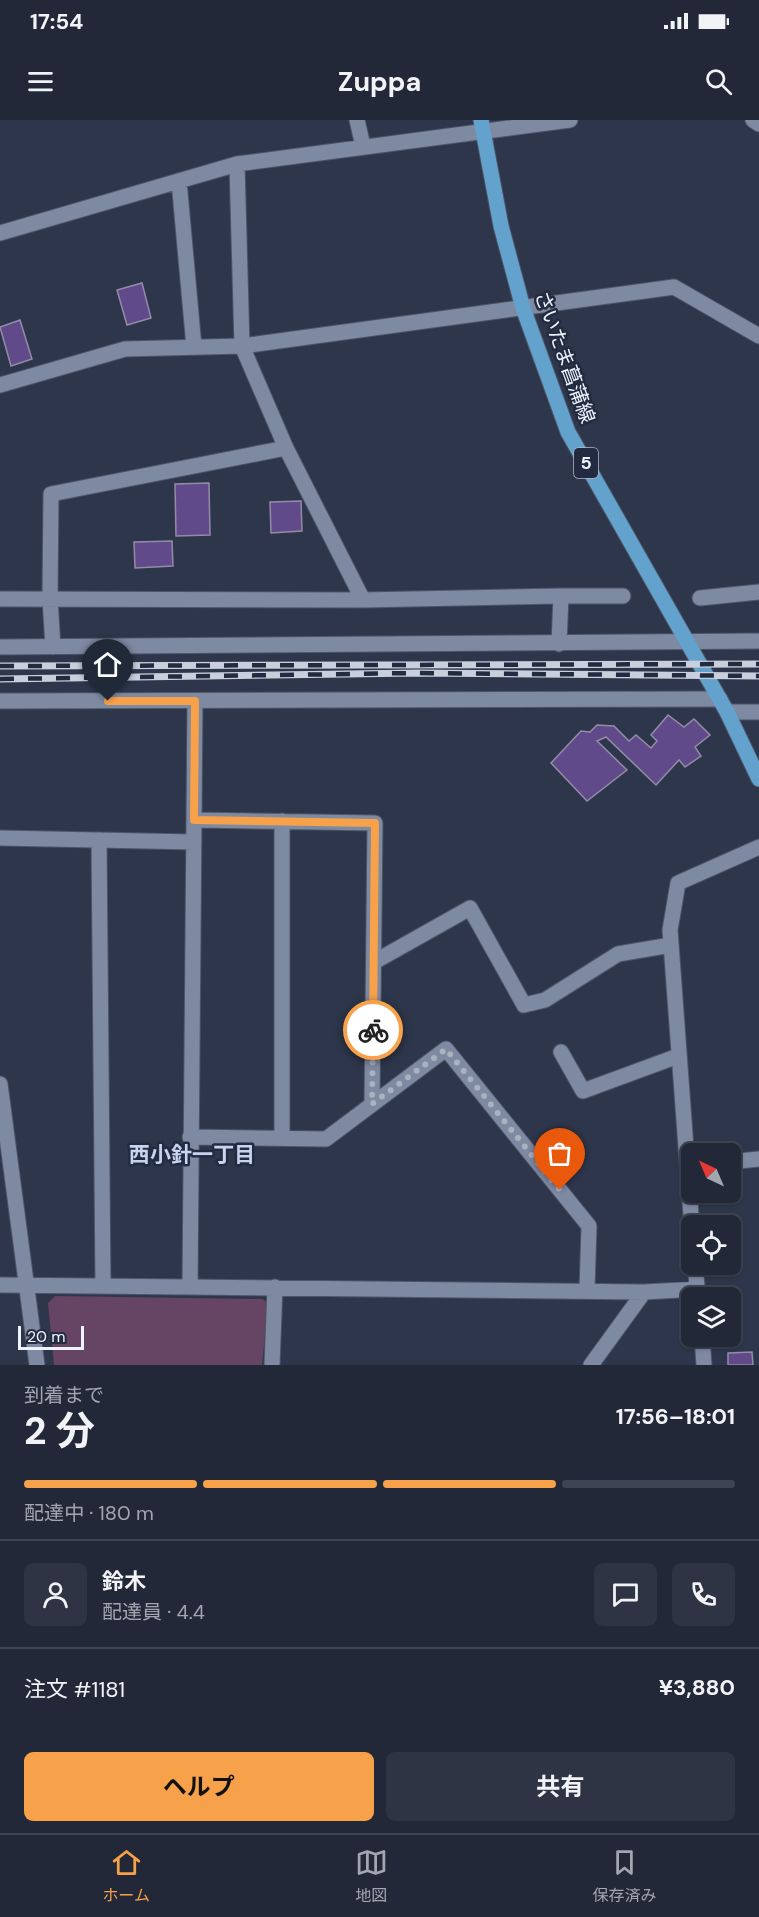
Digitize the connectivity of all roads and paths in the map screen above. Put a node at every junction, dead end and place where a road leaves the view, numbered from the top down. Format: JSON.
{"nodes":[{"id":1,"x":357,"y":120,"type":"edge"},
{"id":2,"x":570,"y":120,"type":"edge"},
{"id":3,"x":753,"y":120,"type":"edge"},
{"id":4,"x":759,"y":124,"type":"edge"},
{"id":5,"x":482,"y":126,"type":"edge"},
{"id":6,"x":363,"y":146,"type":"junction"},
{"id":7,"x":237,"y":164,"type":"junction"},
{"id":8,"x":179,"y":181,"type":"junction"},
{"id":9,"x":0,"y":233,"type":"edge"},
{"id":10,"x":523,"y":308,"type":"junction"},
{"id":11,"x":759,"y":336,"type":"edge"},
{"id":12,"x":242,"y":346,"type":"junction"},
{"id":13,"x":194,"y":347,"type":"junction"},
{"id":14,"x":0,"y":385,"type":"edge"},
{"id":15,"x":286,"y":448,"type":"junction"},
{"id":16,"x":759,"y":592,"type":"edge"},
{"id":17,"x":561,"y":596,"type":"junction"},
{"id":18,"x":623,"y":596,"type":"dead end"},
{"id":19,"x":700,"y":598,"type":"dead end"},
{"id":20,"x":0,"y":599,"type":"edge"},
{"id":21,"x":50,"y":599,"type":"junction"},
{"id":22,"x":363,"y":600,"type":"junction"},
{"id":23,"x":759,"y":640,"type":"edge"},
{"id":24,"x":687,"y":643,"type":"junction"},
{"id":25,"x":559,"y":644,"type":"junction"},
{"id":26,"x":0,"y":647,"type":"edge"},
{"id":27,"x":53,"y":647,"type":"junction"},
{"id":28,"x":0,"y":701,"type":"edge"},
{"id":29,"x":195,"y":701,"type":"junction"},
{"id":30,"x":724,"y":706,"type":"junction"},
{"id":31,"x":759,"y":712,"type":"edge"},
{"id":32,"x":759,"y":779,"type":"edge"},
{"id":33,"x":194,"y":820,"type":"junction"},
{"id":34,"x":282,"y":821,"type":"junction"},
{"id":35,"x":0,"y":838,"type":"edge"},
{"id":36,"x":99,"y":840,"type":"junction"},
{"id":37,"x":194,"y":842,"type":"junction"},
{"id":38,"x":759,"y":847,"type":"edge"},
{"id":39,"x":671,"y":945,"type":"junction"},
{"id":40,"x":374,"y":962,"type":"junction"},
{"id":41,"x":561,"y":1052,"type":"dead end"},
{"id":42,"x":678,"y":1056,"type":"junction"},
{"id":43,"x":0,"y":1084,"type":"edge"},
{"id":44,"x":372,"y":1104,"type":"junction"},
{"id":45,"x":190,"y":1137,"type":"junction"},
{"id":46,"x":282,"y":1138,"type":"junction"},
{"id":47,"x":686,"y":1143,"type":"edge"},
{"id":48,"x":759,"y":1159,"type":"edge"},
{"id":49,"x":741,"y":1161,"type":"edge"},
{"id":50,"x":0,"y":1285,"type":"edge"},
{"id":51,"x":26,"y":1285,"type":"junction"},
{"id":52,"x":104,"y":1286,"type":"junction"},
{"id":53,"x":190,"y":1287,"type":"junction"},
{"id":54,"x":275,"y":1287,"type":"junction"},
{"id":55,"x":587,"y":1290,"type":"junction"},
{"id":56,"x":644,"y":1292,"type":"junction"},
{"id":57,"x":681,"y":1293,"type":"edge"},
{"id":58,"x":703,"y":1347,"type":"edge"},
{"id":59,"x":36,"y":1365,"type":"edge"},
{"id":60,"x":272,"y":1365,"type":"edge"},
{"id":61,"x":591,"y":1365,"type":"edge"},
{"id":62,"x":704,"y":1365,"type":"edge"}],
"edges":[{"from":1,"to":6,"type":"street"},
{"from":2,"to":5,"type":"street"},
{"from":3,"to":4,"type":"street"},
{"from":5,"to":6,"type":"street"},
{"from":5,"to":10,"type":"main road","name":"さいたま菖蒲線","number":"5"},
{"from":6,"to":7,"type":"street"},
{"from":7,"to":8,"type":"street"},
{"from":7,"to":12,"type":"street"},
{"from":8,"to":9,"type":"street"},
{"from":8,"to":13,"type":"street"},
{"from":10,"to":11,"type":"street"},
{"from":10,"to":12,"type":"street"},
{"from":10,"to":24,"type":"main road","name":"さいたま菖蒲線","number":"5"},
{"from":12,"to":13,"type":"street"},
{"from":12,"to":15,"type":"street"},
{"from":13,"to":14,"type":"street"},
{"from":15,"to":21,"type":"street"},
{"from":15,"to":22,"type":"street"},
{"from":16,"to":19,"type":"street"},
{"from":17,"to":18,"type":"street"},
{"from":17,"to":22,"type":"street"},
{"from":17,"to":25,"type":"street"},
{"from":20,"to":21,"type":"street"},
{"from":21,"to":22,"type":"street"},
{"from":21,"to":27,"type":"street"},
{"from":23,"to":24,"type":"street"},
{"from":24,"to":25,"type":"street"},
{"from":24,"to":30,"type":"main road","name":"さいたま菖蒲線","number":"5"},
{"from":25,"to":27,"type":"street"},
{"from":26,"to":27,"type":"street"},
{"from":28,"to":29,"type":"street"},
{"from":29,"to":30,"type":"street"},
{"from":29,"to":33,"type":"street"},
{"from":30,"to":31,"type":"street"},
{"from":30,"to":32,"type":"main road","name":"さいたま菖蒲線","number":"5"},
{"from":33,"to":34,"type":"street"},
{"from":33,"to":37,"type":"street"},
{"from":34,"to":40,"type":"street"},
{"from":34,"to":46,"type":"street"},
{"from":35,"to":36,"type":"street"},
{"from":36,"to":37,"type":"street"},
{"from":36,"to":52,"type":"street"},
{"from":37,"to":45,"type":"street"},
{"from":38,"to":39,"type":"street"},
{"from":39,"to":40,"type":"street"},
{"from":39,"to":42,"type":"street"},
{"from":40,"to":44,"type":"street"},
{"from":41,"to":42,"type":"street"},
{"from":42,"to":47,"type":"street"},
{"from":43,"to":51,"type":"street"},
{"from":44,"to":46,"type":"street"},
{"from":44,"to":55,"type":"street"},
{"from":45,"to":46,"type":"street"},
{"from":45,"to":53,"type":"street"},
{"from":48,"to":49,"type":"street"},
{"from":50,"to":51,"type":"street"},
{"from":51,"to":52,"type":"street"},
{"from":51,"to":59,"type":"street"},
{"from":52,"to":53,"type":"street"},
{"from":53,"to":54,"type":"street"},
{"from":54,"to":55,"type":"street"},
{"from":54,"to":60,"type":"street"},
{"from":55,"to":56,"type":"street"},
{"from":56,"to":57,"type":"street"},
{"from":56,"to":61,"type":"street"},
{"from":58,"to":62,"type":"street"}]}
